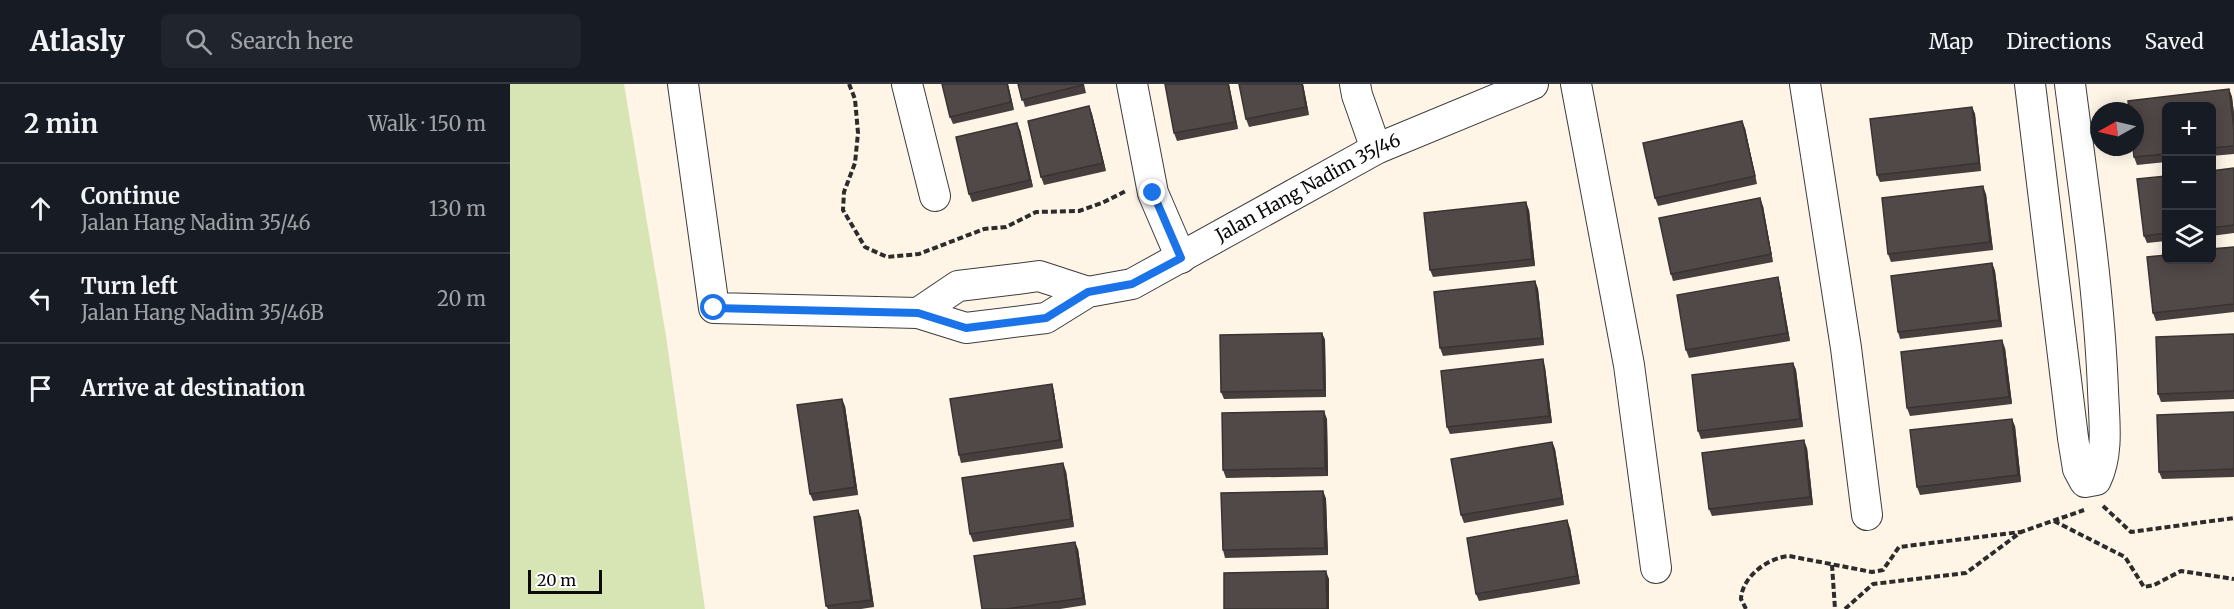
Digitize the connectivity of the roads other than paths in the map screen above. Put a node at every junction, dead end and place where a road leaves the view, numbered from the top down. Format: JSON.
{"nodes":[{"id":1,"x":683,"y":84,"type":"edge"},
{"id":2,"x":907,"y":84,"type":"edge"},
{"id":3,"x":1132,"y":84,"type":"edge"},
{"id":4,"x":1355,"y":84,"type":"edge"},
{"id":5,"x":1533,"y":84,"type":"edge"},
{"id":6,"x":1576,"y":84,"type":"edge"},
{"id":7,"x":1805,"y":84,"type":"edge"},
{"id":8,"x":2030,"y":84,"type":"edge"},
{"id":9,"x":2070,"y":84,"type":"edge"},
{"id":10,"x":1376,"y":149,"type":"junction"},
{"id":11,"x":935,"y":196,"type":"dead end"},
{"id":12,"x":1181,"y":258,"type":"junction"},
{"id":13,"x":1017,"y":279,"type":"junction"},
{"id":14,"x":986,"y":282,"type":"junction"},
{"id":15,"x":1088,"y":292,"type":"junction"},
{"id":16,"x":918,"y":313,"type":"junction"},
{"id":17,"x":1023,"y":321,"type":"junction"},
{"id":18,"x":992,"y":325,"type":"junction"},
{"id":19,"x":1867,"y":515,"type":"dead end"},
{"id":20,"x":1656,"y":568,"type":"dead end"}],
"edges":[{"from":1,"to":16,"type":"street","name":"Jalan Hang Nadim 35/46"},
{"from":2,"to":11,"type":"street"},
{"from":3,"to":12,"type":"street"},
{"from":4,"to":10,"type":"street"},
{"from":5,"to":10,"type":"street","name":"Jalan Hang Nadim 35/46"},
{"from":6,"to":20,"type":"street"},
{"from":7,"to":19,"type":"street"},
{"from":8,"to":9,"type":"street"},
{"from":10,"to":12,"type":"street","name":"Jalan Hang Nadim 35/46"},
{"from":12,"to":15,"type":"street","name":"Jalan Hang Nadim 35/46"},
{"from":13,"to":14,"type":"street","name":"Jalan Hang Nadim 35/46"},
{"from":13,"to":15,"type":"street","name":"Jalan Hang Nadim 35/46"},
{"from":13,"to":17,"type":"street"},
{"from":14,"to":16,"type":"street","name":"Jalan Hang Nadim 35/46"},
{"from":14,"to":18,"type":"street"},
{"from":15,"to":17,"type":"street","name":"Jalan Hang Nadim 35/46"},
{"from":16,"to":18,"type":"street","name":"Jalan Hang Nadim 35/46"},
{"from":17,"to":18,"type":"street","name":"Jalan Hang Nadim 35/46"}]}
